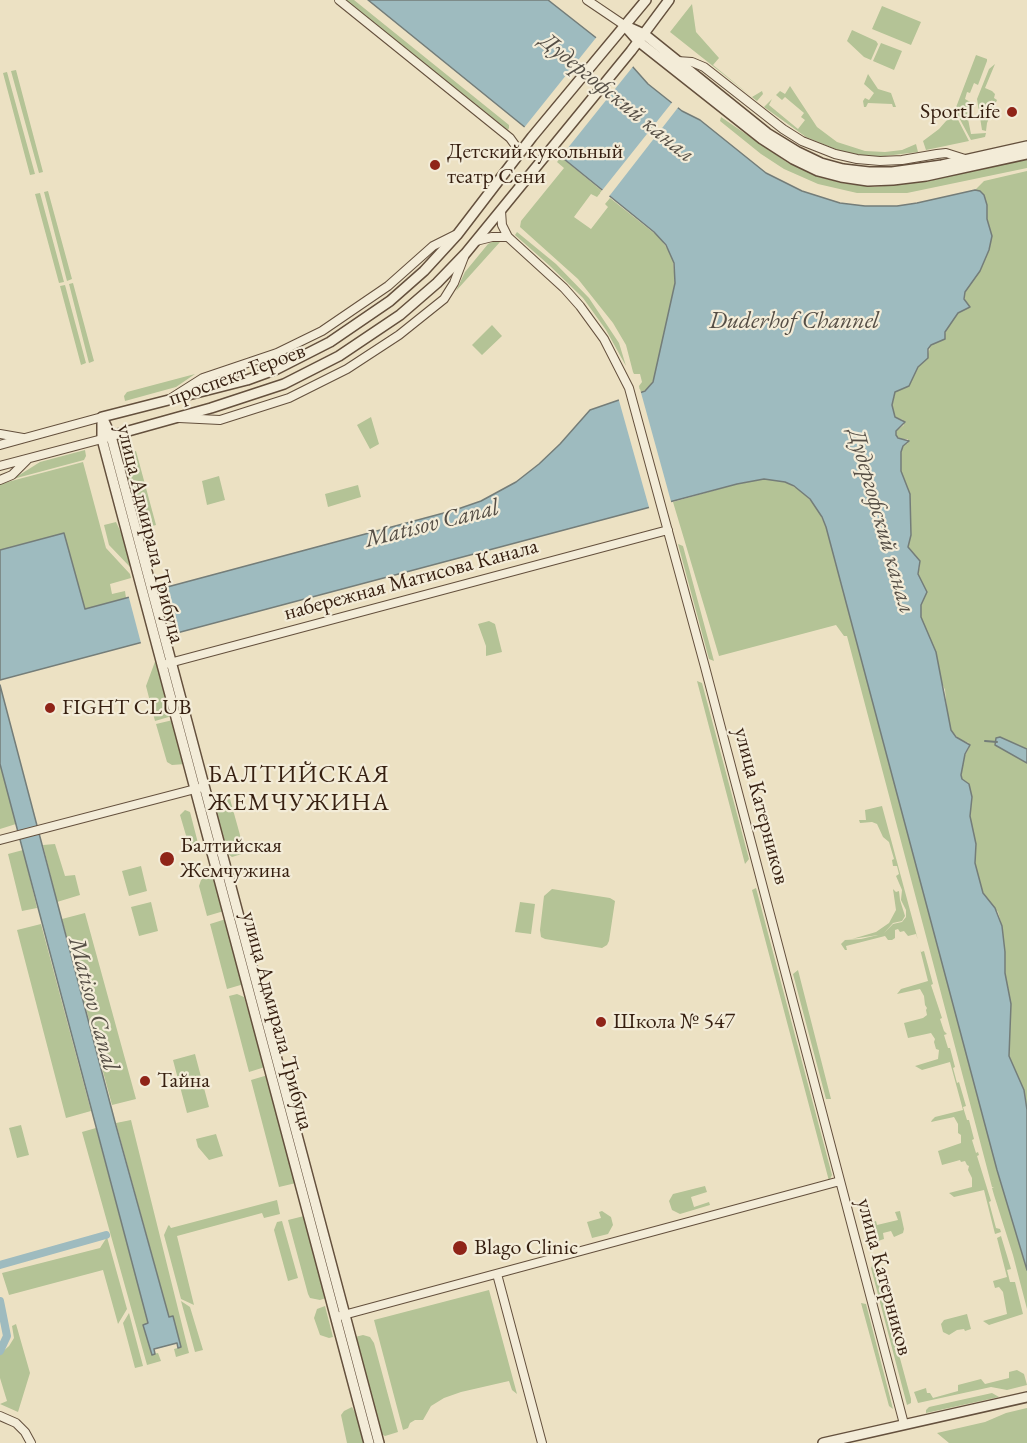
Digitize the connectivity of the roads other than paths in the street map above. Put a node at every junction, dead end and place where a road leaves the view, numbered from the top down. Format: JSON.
{"nodes":[{"id":1,"x":339,"y":0,"type":"edge"},
{"id":2,"x":587,"y":0,"type":"edge"},
{"id":3,"x":646,"y":0,"type":"edge"},
{"id":4,"x":669,"y":0,"type":"edge"},
{"id":5,"x":624,"y":25,"type":"junction"},
{"id":6,"x":641,"y":37,"type":"junction"},
{"id":7,"x":532,"y":137,"type":"junction"},
{"id":8,"x":510,"y":138,"type":"junction"},
{"id":9,"x":1027,"y":146,"type":"edge"},
{"id":10,"x":1027,"y":154,"type":"edge"},
{"id":11,"x":516,"y":158,"type":"junction"},
{"id":12,"x":501,"y":211,"type":"junction"},
{"id":13,"x":456,"y":235,"type":"junction"},
{"id":14,"x":508,"y":237,"type":"junction"},
{"id":15,"x":476,"y":241,"type":"junction"},
{"id":16,"x":465,"y":254,"type":"junction"},
{"id":17,"x":173,"y":397,"type":"junction"},
{"id":18,"x":102,"y":417,"type":"junction"},
{"id":19,"x":177,"y":418,"type":"junction"},
{"id":20,"x":0,"y":434,"type":"edge"},
{"id":21,"x":107,"y":437,"type":"junction"},
{"id":22,"x":24,"y":438,"type":"junction"},
{"id":23,"x":0,"y":445,"type":"edge"},
{"id":24,"x":29,"y":458,"type":"junction"},
{"id":25,"x":0,"y":466,"type":"edge"},
{"id":26,"x":0,"y":480,"type":"edge"},
{"id":27,"x":668,"y":530,"type":"junction"},
{"id":28,"x":166,"y":663,"type":"junction"},
{"id":29,"x":199,"y":788,"type":"junction"},
{"id":30,"x":2,"y":840,"type":"edge"},
{"id":31,"x":840,"y":1181,"type":"junction"},
{"id":32,"x":498,"y":1274,"type":"junction"},
{"id":33,"x":340,"y":1316,"type":"junction"},
{"id":34,"x":1027,"y":1397,"type":"edge"},
{"id":35,"x":0,"y":1416,"type":"edge"},
{"id":36,"x":904,"y":1424,"type":"junction"},
{"id":37,"x":32,"y":1443,"type":"edge"},
{"id":38,"x":369,"y":1443,"type":"edge"},
{"id":39,"x":379,"y":1443,"type":"edge"},
{"id":40,"x":542,"y":1443,"type":"edge"},
{"id":41,"x":823,"y":1443,"type":"edge"}],
"edges":[{"from":1,"to":8,"type":"street"},
{"from":2,"to":5,"type":"street"},
{"from":3,"to":5,"type":"street"},
{"from":4,"to":6,"type":"street"},
{"from":5,"to":6,"type":"street"},
{"from":5,"to":7,"type":"street","name":"проспект Героев"},
{"from":6,"to":9,"type":"street"},
{"from":6,"to":10,"type":"street"},
{"from":6,"to":12,"type":"street","name":"проспект Героев"},
{"from":7,"to":8,"type":"street"},
{"from":7,"to":11,"type":"street","name":"проспект Героев"},
{"from":8,"to":11,"type":"street"},
{"from":11,"to":13,"type":"street","name":"проспект Героев"},
{"from":12,"to":14,"type":"street"},
{"from":12,"to":15,"type":"street","name":"проспект Героев"},
{"from":13,"to":17,"type":"street"},
{"from":13,"to":17,"type":"street","name":"проспект Героев"},
{"from":14,"to":15,"type":"street"},
{"from":14,"to":27,"type":"street","name":"улица Катерников"},
{"from":15,"to":16,"type":"street","name":"проспект Героев"},
{"from":16,"to":19,"type":"street","name":"проспект Героев"},
{"from":16,"to":19,"type":"street"},
{"from":17,"to":18,"type":"street","name":"проспект Героев"},
{"from":18,"to":21,"type":"street","name":"улица Адмирала Трибуца"},
{"from":18,"to":22,"type":"street","name":"проспект Героев"},
{"from":19,"to":21,"type":"street","name":"проспект Героев"},
{"from":20,"to":22,"type":"street"},
{"from":21,"to":24,"type":"street","name":"проспект Героев"},
{"from":21,"to":28,"type":"street","name":"улица Адмирала Трибуца"},
{"from":22,"to":23,"type":"street","name":"проспект Героев"},
{"from":24,"to":25,"type":"street","name":"проспект Героев"},
{"from":24,"to":26,"type":"street"},
{"from":27,"to":28,"type":"street","name":"набережная Матисова Канала"},
{"from":27,"to":31,"type":"street","name":"улица Катерников"},
{"from":28,"to":29,"type":"street","name":"улица Адмирала Трибуца"},
{"from":29,"to":30,"type":"street"},
{"from":29,"to":33,"type":"street","name":"улица Адмирала Трибуца"},
{"from":31,"to":32,"type":"street"},
{"from":31,"to":36,"type":"street","name":"улица Катерников"},
{"from":32,"to":33,"type":"street"},
{"from":32,"to":40,"type":"street"},
{"from":33,"to":38,"type":"street","name":"улица Адмирала Трибуца"},
{"from":33,"to":39,"type":"street","name":"улица Адмирала Трибуца"},
{"from":34,"to":36,"type":"street"},
{"from":35,"to":37,"type":"street"},
{"from":36,"to":41,"type":"street"}]}
